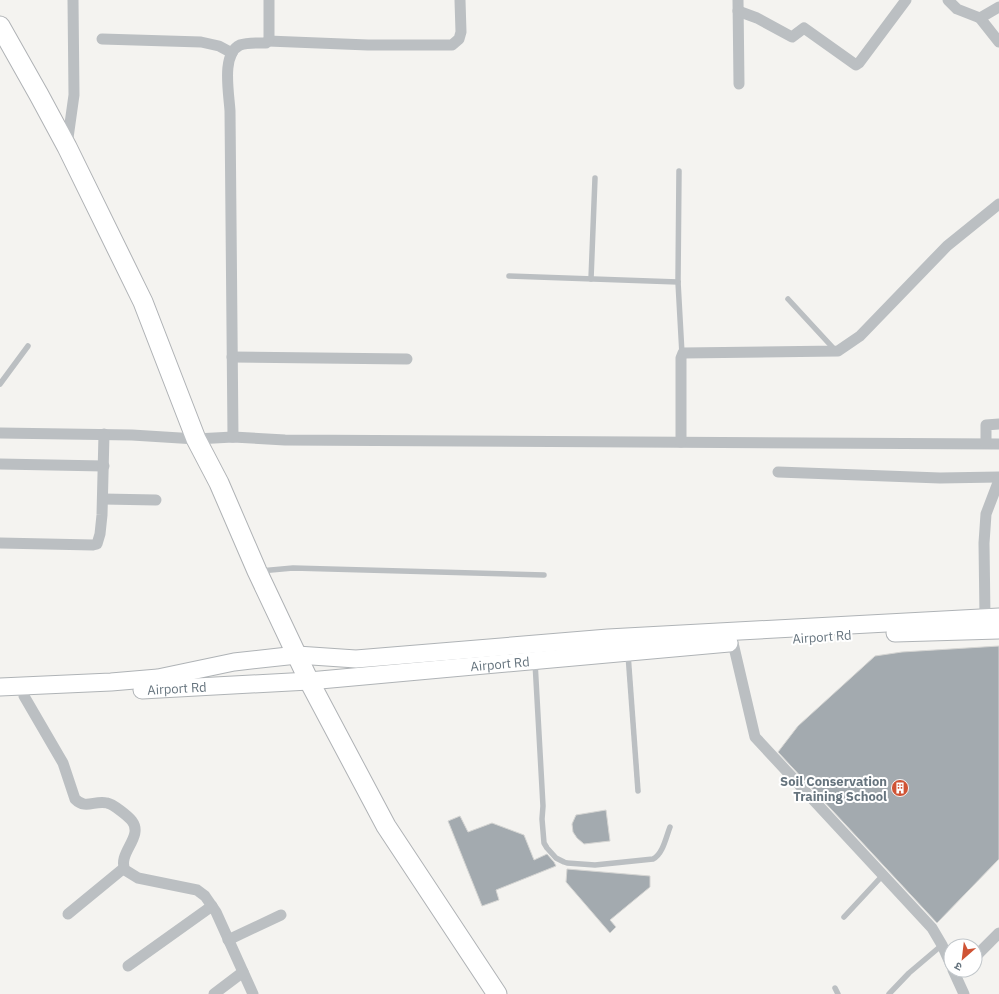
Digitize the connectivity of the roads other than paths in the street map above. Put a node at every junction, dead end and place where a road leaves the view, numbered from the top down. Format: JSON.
{"nodes":[{"id":1,"x":72,"y":0,"type":"edge"},
{"id":2,"x":269,"y":0,"type":"edge"},
{"id":3,"x":460,"y":0,"type":"edge"},
{"id":4,"x":906,"y":0,"type":"edge"},
{"id":5,"x":948,"y":0,"type":"edge"},
{"id":6,"x":738,"y":5,"type":"edge"},
{"id":7,"x":999,"y":6,"type":"edge"},
{"id":8,"x":980,"y":18,"type":"junction"},
{"id":9,"x":0,"y":26,"type":"edge"},
{"id":10,"x":102,"y":39,"type":"dead end"},
{"id":11,"x":268,"y":42,"type":"junction"},
{"id":12,"x":999,"y":42,"type":"edge"},
{"id":13,"x":232,"y":53,"type":"junction"},
{"id":14,"x":739,"y":84,"type":"dead end"},
{"id":15,"x":67,"y":148,"type":"junction"},
{"id":16,"x":680,"y":171,"type":"dead end"},
{"id":17,"x":595,"y":178,"type":"dead end"},
{"id":18,"x":999,"y":204,"type":"edge"},
{"id":19,"x":509,"y":276,"type":"dead end"},
{"id":20,"x":591,"y":279,"type":"junction"},
{"id":21,"x":678,"y":282,"type":"junction"},
{"id":22,"x":788,"y":299,"type":"dead end"},
{"id":23,"x":28,"y":346,"type":"dead end"},
{"id":24,"x":836,"y":352,"type":"junction"},
{"id":25,"x":682,"y":354,"type":"junction"},
{"id":26,"x":232,"y":357,"type":"junction"},
{"id":27,"x":407,"y":359,"type":"dead end"},
{"id":28,"x":0,"y":384,"type":"edge"},
{"id":29,"x":999,"y":424,"type":"edge"},
{"id":30,"x":0,"y":433,"type":"edge"},
{"id":31,"x":104,"y":434,"type":"junction"},
{"id":32,"x":233,"y":438,"type":"junction"},
{"id":33,"x":196,"y":439,"type":"junction"},
{"id":34,"x":681,"y":442,"type":"junction"},
{"id":35,"x":986,"y":443,"type":"junction"},
{"id":36,"x":999,"y":444,"type":"edge"},
{"id":37,"x":0,"y":464,"type":"edge"},
{"id":38,"x":104,"y":466,"type":"junction"},
{"id":39,"x":778,"y":472,"type":"dead end"},
{"id":40,"x":999,"y":479,"type":"edge"},
{"id":41,"x":103,"y":499,"type":"junction"},
{"id":42,"x":156,"y":500,"type":"dead end"},
{"id":43,"x":995,"y":503,"type":"edge"},
{"id":44,"x":0,"y":542,"type":"edge"},
{"id":45,"x":257,"y":571,"type":"junction"},
{"id":46,"x":544,"y":575,"type":"dead end"},
{"id":47,"x":992,"y":617,"type":"edge"},
{"id":48,"x":999,"y":630,"type":"edge"},
{"id":49,"x":733,"y":643,"type":"junction"},
{"id":50,"x":627,"y":652,"type":"junction"},
{"id":51,"x":297,"y":655,"type":"junction"},
{"id":52,"x":534,"y":660,"type":"junction"},
{"id":53,"x":310,"y":681,"type":"junction"},
{"id":54,"x":0,"y":687,"type":"edge"},
{"id":55,"x":0,"y":696,"type":"edge"},
{"id":56,"x":24,"y":696,"type":"junction"},
{"id":57,"x":638,"y":791,"type":"dead end"},
{"id":58,"x":670,"y":827,"type":"dead end"},
{"id":59,"x":124,"y":868,"type":"junction"},
{"id":60,"x":883,"y":875,"type":"junction"},
{"id":61,"x":212,"y":906,"type":"junction"},
{"id":62,"x":68,"y":914,"type":"dead end"},
{"id":63,"x":281,"y":915,"type":"dead end"},
{"id":64,"x":844,"y":917,"type":"dead end"},
{"id":65,"x":999,"y":933,"type":"edge"},
{"id":66,"x":228,"y":940,"type":"junction"},
{"id":67,"x":942,"y":945,"type":"joint"},
{"id":68,"x":983,"y":949,"type":"edge"},
{"id":69,"x":128,"y":966,"type":"dead end"},
{"id":70,"x":243,"y":972,"type":"junction"},
{"id":71,"x":957,"y":978,"type":"edge"},
{"id":72,"x":835,"y":988,"type":"dead end"},
{"id":73,"x":214,"y":994,"type":"edge"},
{"id":74,"x":253,"y":994,"type":"edge"},
{"id":75,"x":497,"y":994,"type":"edge"},
{"id":76,"x":838,"y":994,"type":"edge"},
{"id":77,"x":889,"y":994,"type":"edge"},
{"id":78,"x":964,"y":994,"type":"edge"}],
"edges":[{"from":1,"to":15,"type":"street"},
{"from":2,"to":11,"type":"street"},
{"from":3,"to":11,"type":"street"},
{"from":4,"to":6,"type":"street"},
{"from":5,"to":8,"type":"street"},
{"from":6,"to":14,"type":"street"},
{"from":7,"to":8,"type":"street"},
{"from":8,"to":12,"type":"street"},
{"from":9,"to":15,"type":"highway"},
{"from":10,"to":13,"type":"street"},
{"from":11,"to":13,"type":"street"},
{"from":13,"to":26,"type":"street"},
{"from":15,"to":33,"type":"highway"},
{"from":16,"to":21,"type":"lane"},
{"from":17,"to":20,"type":"lane"},
{"from":18,"to":24,"type":"street"},
{"from":19,"to":20,"type":"lane"},
{"from":20,"to":21,"type":"lane"},
{"from":21,"to":25,"type":"lane"},
{"from":22,"to":24,"type":"lane"},
{"from":23,"to":28,"type":"lane"},
{"from":24,"to":25,"type":"street"},
{"from":25,"to":34,"type":"street"},
{"from":26,"to":27,"type":"street"},
{"from":26,"to":32,"type":"street"},
{"from":29,"to":35,"type":"street"},
{"from":30,"to":31,"type":"street"},
{"from":31,"to":33,"type":"street"},
{"from":31,"to":38,"type":"street"},
{"from":32,"to":33,"type":"street"},
{"from":32,"to":34,"type":"street"},
{"from":33,"to":45,"type":"highway"},
{"from":34,"to":35,"type":"street"},
{"from":35,"to":36,"type":"street"},
{"from":37,"to":38,"type":"street"},
{"from":38,"to":41,"type":"street"},
{"from":39,"to":40,"type":"street"},
{"from":40,"to":43,"type":"street"},
{"from":41,"to":42,"type":"street"},
{"from":41,"to":44,"type":"street"},
{"from":43,"to":47,"type":"street"},
{"from":45,"to":46,"type":"lane"},
{"from":45,"to":51,"type":"highway"},
{"from":47,"to":51,"type":"main road"},
{"from":48,"to":49,"type":"main road","name":"Airport Rd"},
{"from":49,"to":50,"type":"main road","name":"Airport Rd"},
{"from":49,"to":60,"type":"street"},
{"from":50,"to":52,"type":"main road","name":"Airport Rd"},
{"from":50,"to":57,"type":"lane"},
{"from":51,"to":53,"type":"highway"},
{"from":51,"to":54,"type":"main road"},
{"from":52,"to":53,"type":"main road","name":"Airport Rd"},
{"from":52,"to":58,"type":"lane"},
{"from":53,"to":56,"type":"main road","name":"Airport Rd"},
{"from":53,"to":75,"type":"highway"},
{"from":55,"to":56,"type":"main road","name":"Airport Rd"},
{"from":56,"to":59,"type":"street"},
{"from":59,"to":61,"type":"street"},
{"from":59,"to":62,"type":"street"},
{"from":60,"to":64,"type":"lane"},
{"from":60,"to":67,"type":"street"},
{"from":61,"to":66,"type":"street"},
{"from":61,"to":69,"type":"street"},
{"from":63,"to":66,"type":"street"},
{"from":65,"to":68,"type":"street"},
{"from":66,"to":70,"type":"street"},
{"from":67,"to":77,"type":"lane"},
{"from":70,"to":73,"type":"street"},
{"from":70,"to":74,"type":"street"},
{"from":71,"to":78,"type":"street"},
{"from":72,"to":76,"type":"lane"}]}
